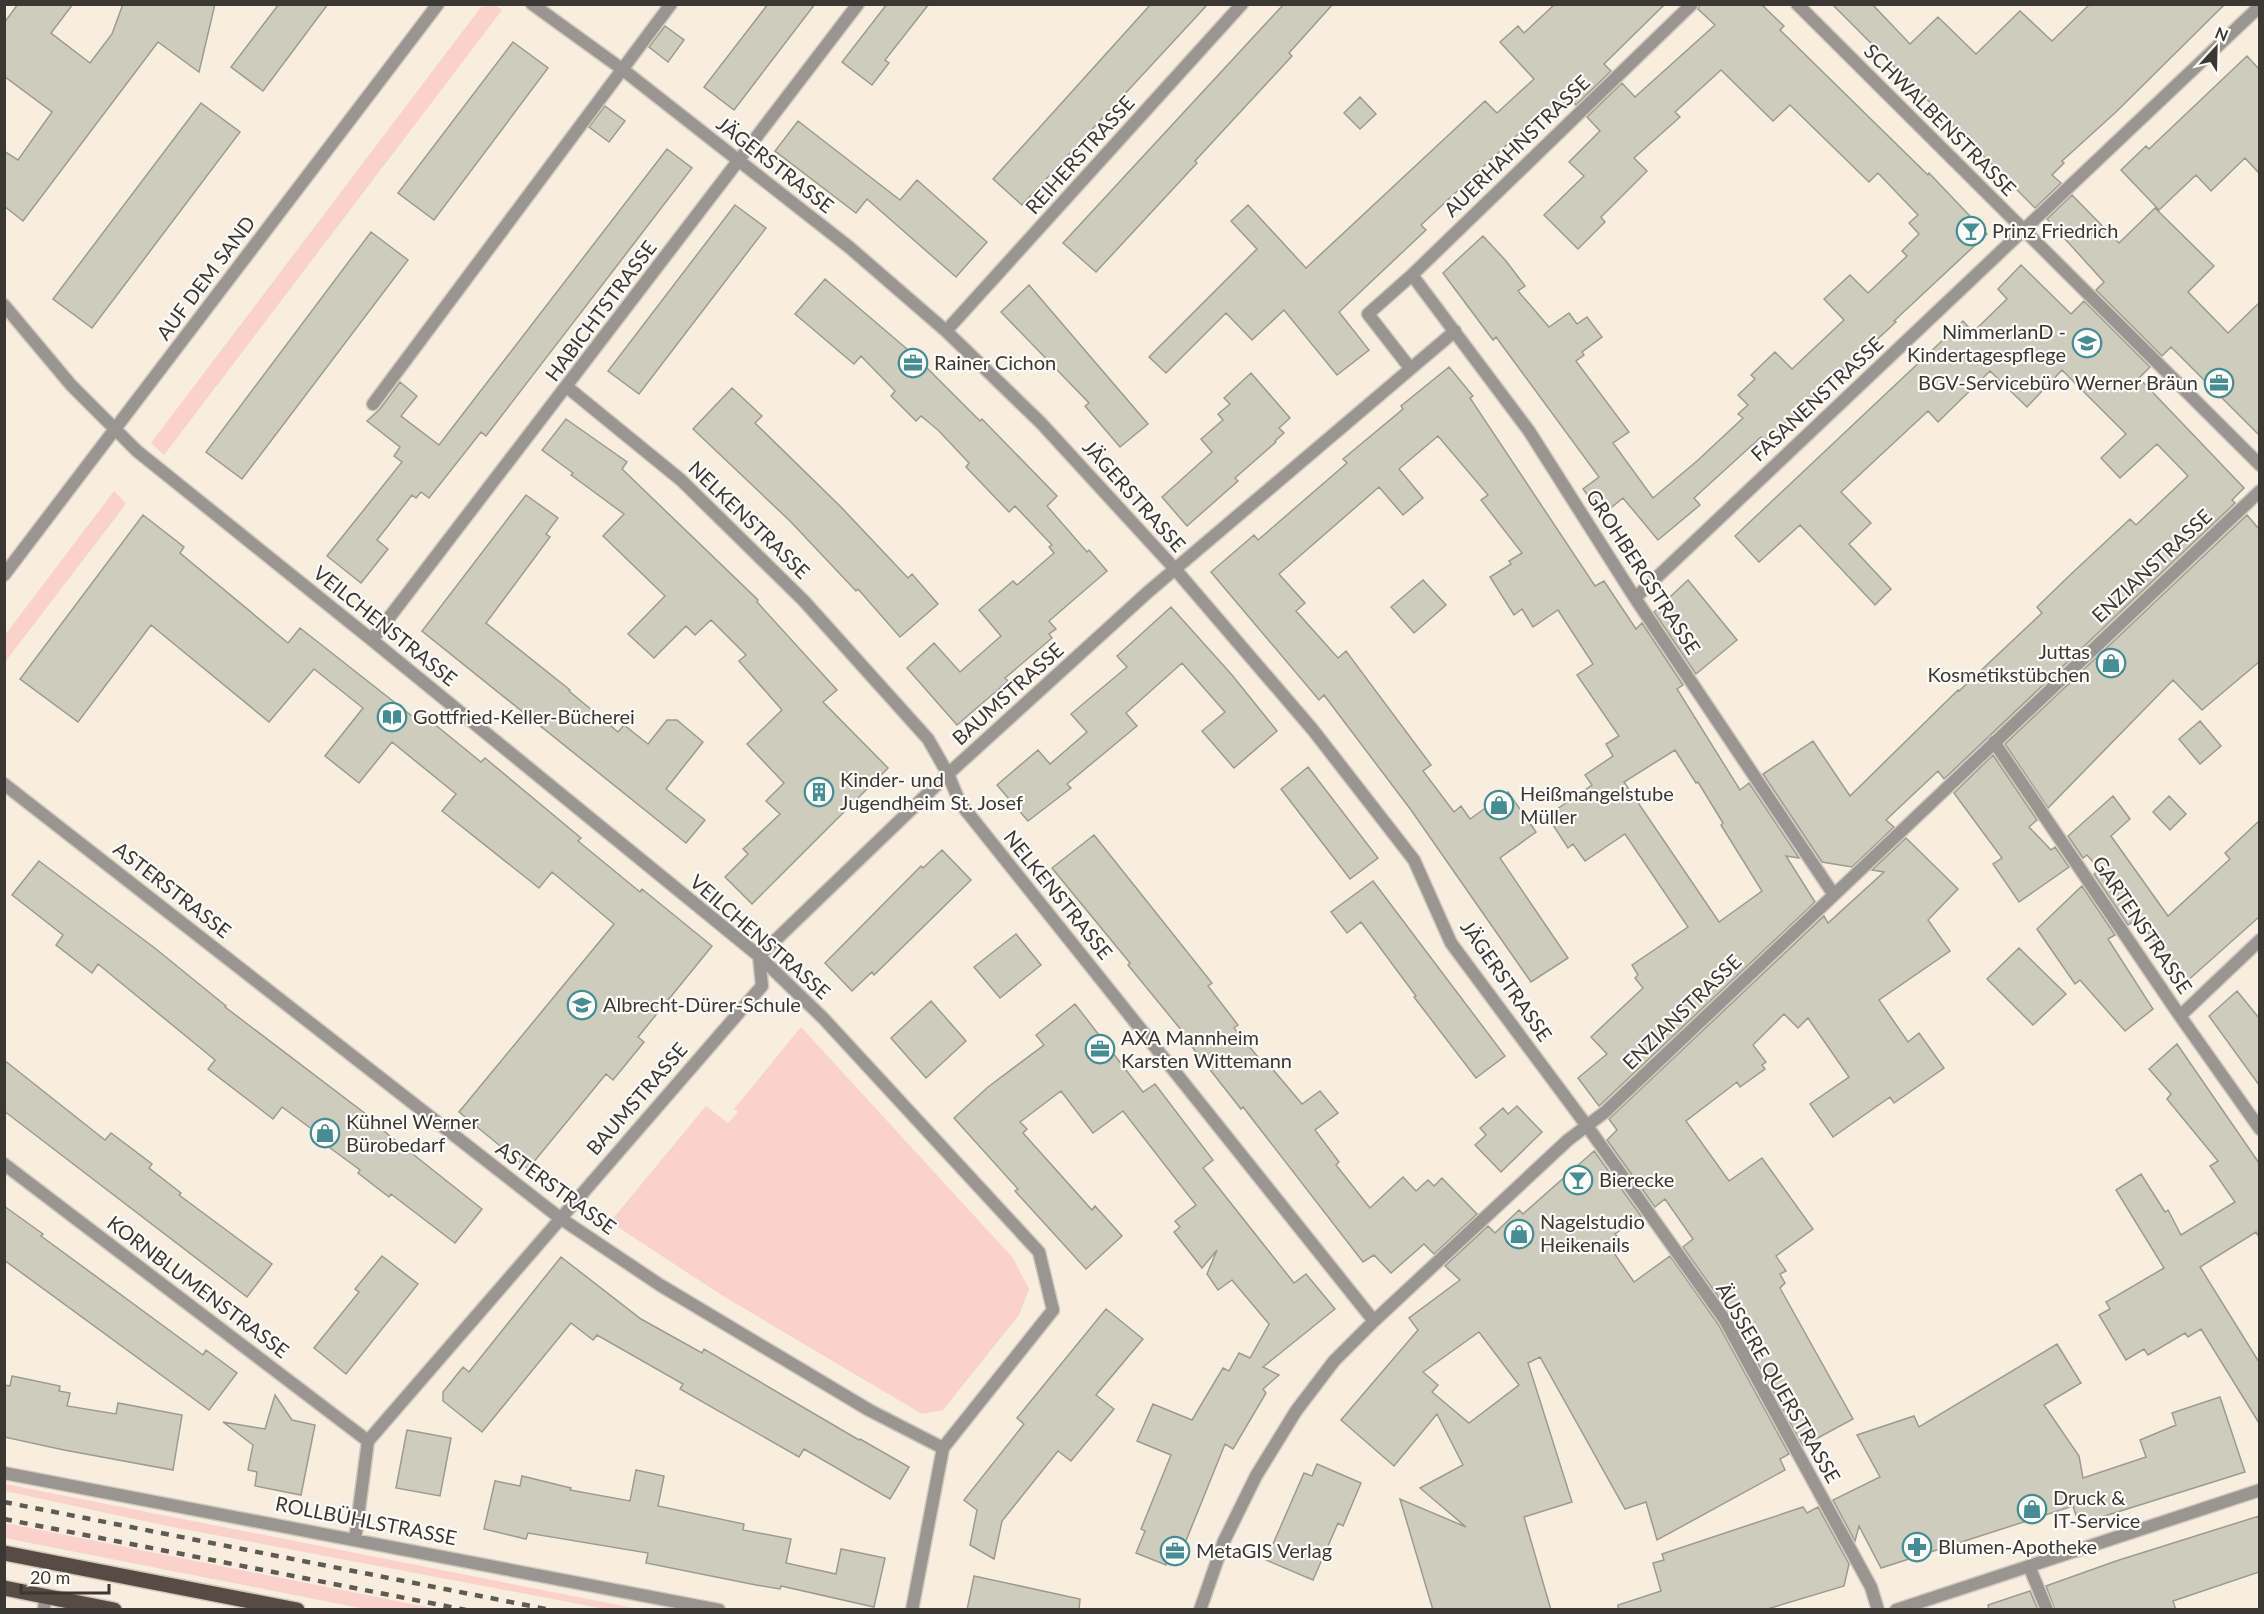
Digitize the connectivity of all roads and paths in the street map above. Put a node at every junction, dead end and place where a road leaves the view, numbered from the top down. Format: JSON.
{"nodes":[{"id":1,"x":438,"y":4,"type":"edge"},
{"id":2,"x":532,"y":4,"type":"edge"},
{"id":3,"x":671,"y":4,"type":"edge"},
{"id":4,"x":858,"y":4,"type":"edge"},
{"id":5,"x":1242,"y":4,"type":"edge"},
{"id":6,"x":1692,"y":4,"type":"edge"},
{"id":7,"x":1797,"y":4,"type":"edge"},
{"id":8,"x":2259,"y":6,"type":"edge"},
{"id":9,"x":622,"y":69,"type":"junction"},
{"id":10,"x":739,"y":162,"type":"junction"},
{"id":11,"x":2023,"y":230,"type":"junction"},
{"id":12,"x":1412,"y":275,"type":"junction"},
{"id":13,"x":4,"y":305,"type":"edge"},
{"id":14,"x":1455,"y":330,"type":"junction"},
{"id":15,"x":946,"y":331,"type":"junction"},
{"id":16,"x":1410,"y":368,"type":"junction"},
{"id":17,"x":567,"y":387,"type":"junction"},
{"id":18,"x":373,"y":404,"type":"dead end"},
{"id":19,"x":114,"y":430,"type":"junction"},
{"id":20,"x":2259,"y":465,"type":"edge"},
{"id":21,"x":2259,"y":491,"type":"edge"},
{"id":22,"x":1175,"y":569,"type":"junction"},
{"id":23,"x":4,"y":575,"type":"edge"},
{"id":24,"x":1635,"y":598,"type":"junction"},
{"id":25,"x":372,"y":640,"type":"junction"},
{"id":26,"x":1994,"y":742,"type":"junction"},
{"id":27,"x":948,"y":774,"type":"junction"},
{"id":28,"x":4,"y":784,"type":"edge"},
{"id":29,"x":1834,"y":895,"type":"junction"},
{"id":30,"x":2259,"y":939,"type":"edge"},
{"id":31,"x":759,"y":957,"type":"junction"},
{"id":32,"x":2180,"y":1017,"type":"junction"},
{"id":33,"x":1587,"y":1126,"type":"junction"},
{"id":34,"x":2259,"y":1129,"type":"edge"},
{"id":35,"x":4,"y":1164,"type":"edge"},
{"id":36,"x":560,"y":1218,"type":"junction"},
{"id":37,"x":1374,"y":1321,"type":"junction"},
{"id":38,"x":368,"y":1441,"type":"junction"},
{"id":39,"x":942,"y":1448,"type":"junction"},
{"id":40,"x":4,"y":1473,"type":"edge"},
{"id":41,"x":2259,"y":1490,"type":"edge"},
{"id":42,"x":355,"y":1540,"type":"junction"},
{"id":43,"x":4,"y":1553,"type":"edge"},
{"id":44,"x":2029,"y":1566,"type":"junction"},
{"id":45,"x":4,"y":1588,"type":"edge"},
{"id":46,"x":45,"y":1603,"type":"edge"},
{"id":47,"x":114,"y":1610,"type":"edge"},
{"id":48,"x":297,"y":1610,"type":"edge"},
{"id":49,"x":719,"y":1610,"type":"edge"},
{"id":50,"x":912,"y":1610,"type":"edge"},
{"id":51,"x":1200,"y":1610,"type":"edge"},
{"id":52,"x":1878,"y":1610,"type":"edge"},
{"id":53,"x":1896,"y":1610,"type":"edge"},
{"id":54,"x":2047,"y":1610,"type":"edge"}],
"edges":[{"from":1,"to":19,"type":"street","name":"AUF DEM SAND"},
{"from":2,"to":9,"type":"street","name":"JÄGERSTRASSE"},
{"from":3,"to":9,"type":"street"},
{"from":4,"to":10,"type":"street","name":"HABICHTSTRASSE"},
{"from":5,"to":15,"type":"street","name":"REIHERSTRASSE"},
{"from":6,"to":12,"type":"street","name":"AUERHAHNSTRASSE"},
{"from":7,"to":11,"type":"street","name":"SCHWALBENSTRASSE"},
{"from":8,"to":11,"type":"street","name":"FASANENSTRASSE"},
{"from":9,"to":10,"type":"street","name":"JÄGERSTRASSE"},
{"from":9,"to":18,"type":"street"},
{"from":10,"to":15,"type":"street","name":"JÄGERSTRASSE"},
{"from":10,"to":17,"type":"street","name":"HABICHTSTRASSE"},
{"from":11,"to":20,"type":"street","name":"SCHWALBENSTRASSE"},
{"from":11,"to":24,"type":"street","name":"FASANENSTRASSE"},
{"from":12,"to":14,"type":"street","name":"GROHBERGSTRASSE"},
{"from":12,"to":16,"type":"street","name":"AUERHAHNSTRASSE"},
{"from":13,"to":19,"type":"street","name":"VEILCHENSTRASSE"},
{"from":14,"to":16,"type":"street","name":"BAUMSTRASSE"},
{"from":14,"to":24,"type":"street","name":"GROHBERGSTRASSE"},
{"from":15,"to":22,"type":"street","name":"JÄGERSTRASSE"},
{"from":16,"to":22,"type":"street","name":"BAUMSTRASSE"},
{"from":17,"to":25,"type":"street","name":"HABICHTSTRASSE"},
{"from":17,"to":27,"type":"street","name":"NELKENSTRASSE"},
{"from":19,"to":23,"type":"street","name":"AUF DEM SAND"},
{"from":19,"to":25,"type":"street","name":"VEILCHENSTRASSE"},
{"from":21,"to":26,"type":"street","name":"ENZIANSTRASSE"},
{"from":22,"to":27,"type":"street","name":"BAUMSTRASSE"},
{"from":22,"to":33,"type":"street","name":"JÄGERSTRASSE"},
{"from":24,"to":29,"type":"street","name":"GROHBERGSTRASSE"},
{"from":25,"to":31,"type":"street","name":"VEILCHENSTRASSE"},
{"from":26,"to":29,"type":"street","name":"ENZIANSTRASSE"},
{"from":26,"to":32,"type":"street","name":"GARTENSTRASSE"},
{"from":27,"to":31,"type":"street","name":"BAUMSTRASSE"},
{"from":27,"to":37,"type":"street","name":"NELKENSTRASSE"},
{"from":28,"to":36,"type":"street","name":"ASTERSTRASSE"},
{"from":29,"to":33,"type":"street","name":"ENZIANSTRASSE"},
{"from":30,"to":32,"type":"street"},
{"from":31,"to":36,"type":"street","name":"BAUMSTRASSE"},
{"from":31,"to":39,"type":"street","name":"VEILCHENSTRASSE"},
{"from":32,"to":34,"type":"street","name":"GARTENSTRASSE"},
{"from":33,"to":37,"type":"street","name":"ENZIANSTRASSE"},
{"from":33,"to":52,"type":"street","name":"ÄUSSERE QUERSTRASSE"},
{"from":35,"to":38,"type":"street","name":"KORNBLUMENSTRASSE"},
{"from":36,"to":38,"type":"street","name":"BAUMSTRASSE"},
{"from":36,"to":39,"type":"street","name":"ASTERSTRASSE"},
{"from":37,"to":51,"type":"street","name":"ENZIANSTRASSE"},
{"from":38,"to":42,"type":"street"},
{"from":39,"to":50,"type":"street","name":"VEILCHENSTRASSE"},
{"from":40,"to":42,"type":"street","name":"ROLLBÜHLSTRASSE"},
{"from":41,"to":44,"type":"street"},
{"from":42,"to":49,"type":"street","name":"ROLLBÜHLSTRASSE"},
{"from":43,"to":48,"type":"main road"},
{"from":44,"to":53,"type":"street"},
{"from":44,"to":54,"type":"street"},
{"from":45,"to":46,"type":"main road"},
{"from":46,"to":47,"type":"main road"}]}
